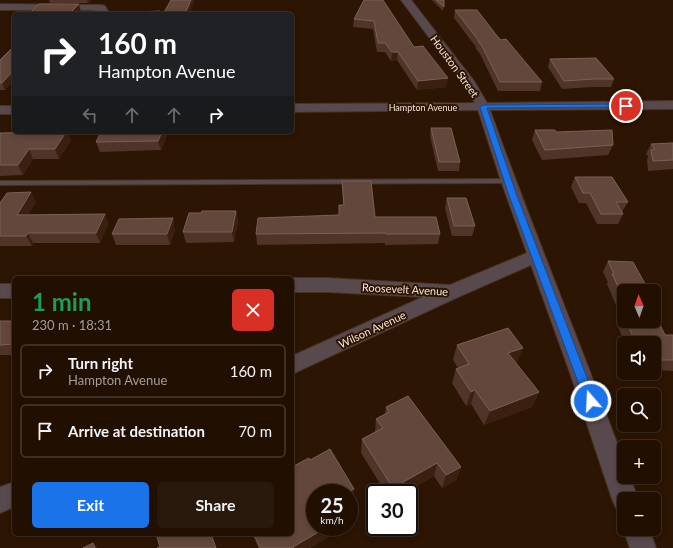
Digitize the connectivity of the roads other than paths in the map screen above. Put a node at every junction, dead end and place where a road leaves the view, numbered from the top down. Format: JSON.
{"nodes":[{"id":1,"x":406,"y":0,"type":"edge"},
{"id":2,"x":0,"y":7,"type":"edge"},
{"id":3,"x":105,"y":12,"type":"edge"},
{"id":4,"x":673,"y":105,"type":"edge"},
{"id":5,"x":483,"y":107,"type":"junction"},
{"id":6,"x":294,"y":108,"type":"edge"},
{"id":7,"x":0,"y":110,"type":"edge"},
{"id":8,"x":12,"y":110,"type":"edge"},
{"id":9,"x":508,"y":180,"type":"junction"},
{"id":10,"x":0,"y":183,"type":"edge"},
{"id":11,"x":535,"y":256,"type":"junction"},
{"id":12,"x":294,"y":285,"type":"edge"},
{"id":13,"x":0,"y":291,"type":"edge"},
{"id":14,"x":12,"y":291,"type":"edge"},
{"id":15,"x":452,"y":292,"type":"junction"},
{"id":16,"x":294,"y":365,"type":"edge"},
{"id":17,"x":623,"y":492,"type":"edge"},
{"id":18,"x":12,"y":495,"type":"edge"},
{"id":19,"x":0,"y":500,"type":"edge"},
{"id":20,"x":638,"y":536,"type":"edge"},
{"id":21,"x":642,"y":548,"type":"edge"}],
"edges":[{"from":1,"to":5,"type":"street","name":"Houston Street"},
{"from":2,"to":3,"type":"street"},
{"from":4,"to":5,"type":"street","name":"Hampton Avenue"},
{"from":5,"to":6,"type":"street","name":"Hampton Avenue"},
{"from":5,"to":9,"type":"street","name":"Houston Street"},
{"from":7,"to":8,"type":"street"},
{"from":9,"to":10,"type":"lane"},
{"from":9,"to":11,"type":"street","name":"Houston Street"},
{"from":11,"to":15,"type":"street","name":"Roosevelt Avenue"},
{"from":11,"to":17,"type":"street","name":"Houston Street"},
{"from":12,"to":15,"type":"street","name":"Roosevelt Avenue"},
{"from":13,"to":14,"type":"street"},
{"from":15,"to":16,"type":"street","name":"Wilson Avenue"},
{"from":18,"to":19,"type":"street"},
{"from":20,"to":21,"type":"street"}]}
